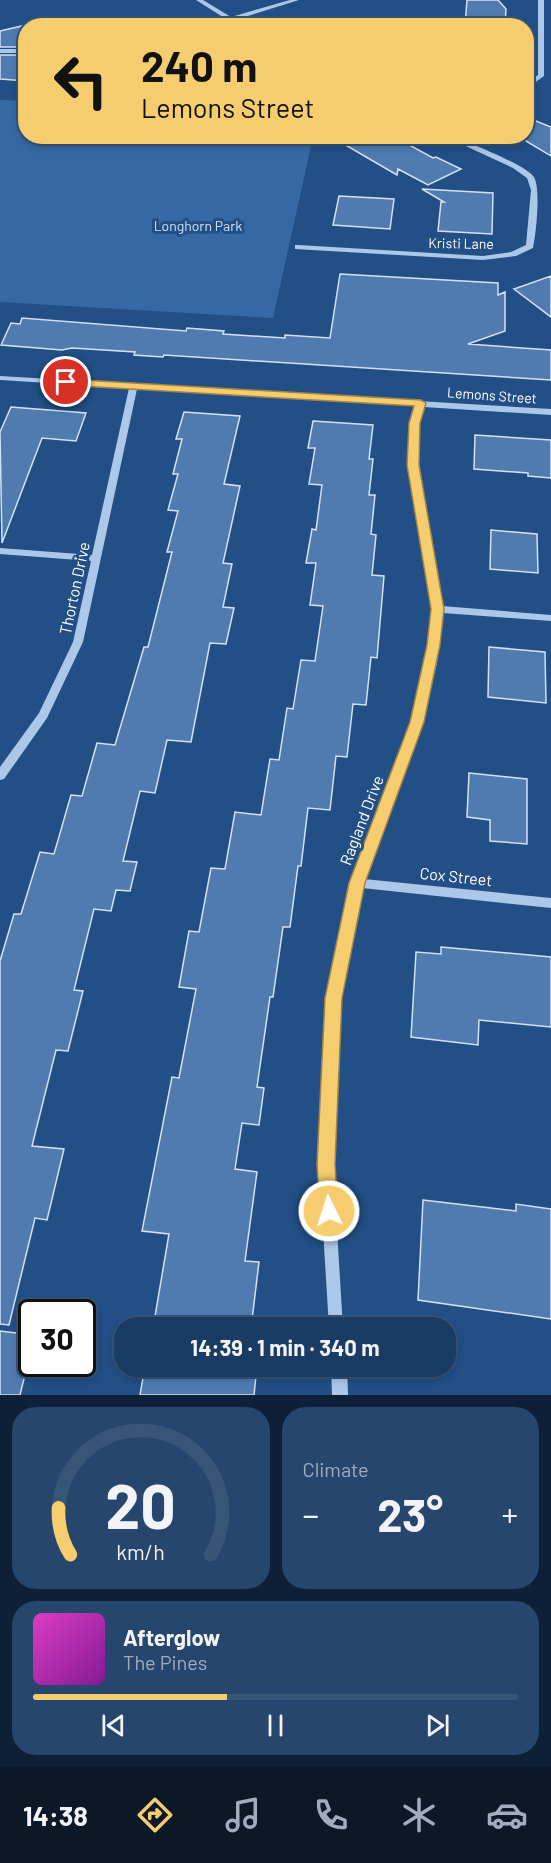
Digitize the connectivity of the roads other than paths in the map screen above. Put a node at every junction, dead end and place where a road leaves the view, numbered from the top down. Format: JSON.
{"nodes":[{"id":1,"x":200,"y":0,"type":"edge"},
{"id":2,"x":297,"y":0,"type":"edge"},
{"id":3,"x":541,"y":0,"type":"edge"},
{"id":4,"x":228,"y":18,"type":"edge"},
{"id":5,"x":234,"y":18,"type":"edge"},
{"id":6,"x":0,"y":51,"type":"edge"},
{"id":7,"x":18,"y":51,"type":"edge"},
{"id":8,"x":534,"y":81,"type":"edge"},
{"id":9,"x":464,"y":144,"type":"edge"},
{"id":10,"x":298,"y":247,"type":"dead end"},
{"id":11,"x":0,"y":378,"type":"edge"},
{"id":12,"x":133,"y":387,"type":"junction"},
{"id":13,"x":421,"y":403,"type":"junction"},
{"id":14,"x":551,"y":412,"type":"edge"},
{"id":15,"x":0,"y":551,"type":"edge"},
{"id":16,"x":96,"y":558,"type":"junction"},
{"id":17,"x":438,"y":609,"type":"junction"},
{"id":18,"x":551,"y":618,"type":"edge"},
{"id":19,"x":0,"y":776,"type":"edge"},
{"id":20,"x":357,"y":883,"type":"junction"},
{"id":21,"x":551,"y":903,"type":"edge"},
{"id":22,"x":335,"y":1317,"type":"edge"},
{"id":23,"x":339,"y":1377,"type":"edge"},
{"id":24,"x":340,"y":1395,"type":"edge"}],
"edges":[{"from":1,"to":4,"type":"street"},
{"from":2,"to":5,"type":"street"},
{"from":3,"to":8,"type":"street"},
{"from":6,"to":7,"type":"street"},
{"from":9,"to":10,"type":"street","name":"Kristi Lane"},
{"from":11,"to":12,"type":"street","name":"Lemons Street"},
{"from":12,"to":13,"type":"street","name":"Lemons Street"},
{"from":12,"to":16,"type":"street","name":"Thorton Drive"},
{"from":13,"to":14,"type":"street","name":"Lemons Street"},
{"from":13,"to":17,"type":"street","name":"Ragland Drive"},
{"from":15,"to":16,"type":"street"},
{"from":16,"to":19,"type":"street","name":"Thorton Drive"},
{"from":17,"to":18,"type":"street"},
{"from":17,"to":20,"type":"street","name":"Ragland Drive"},
{"from":20,"to":21,"type":"street","name":"Cox Street"},
{"from":20,"to":22,"type":"street","name":"Ragland Drive"},
{"from":23,"to":24,"type":"street"}]}
